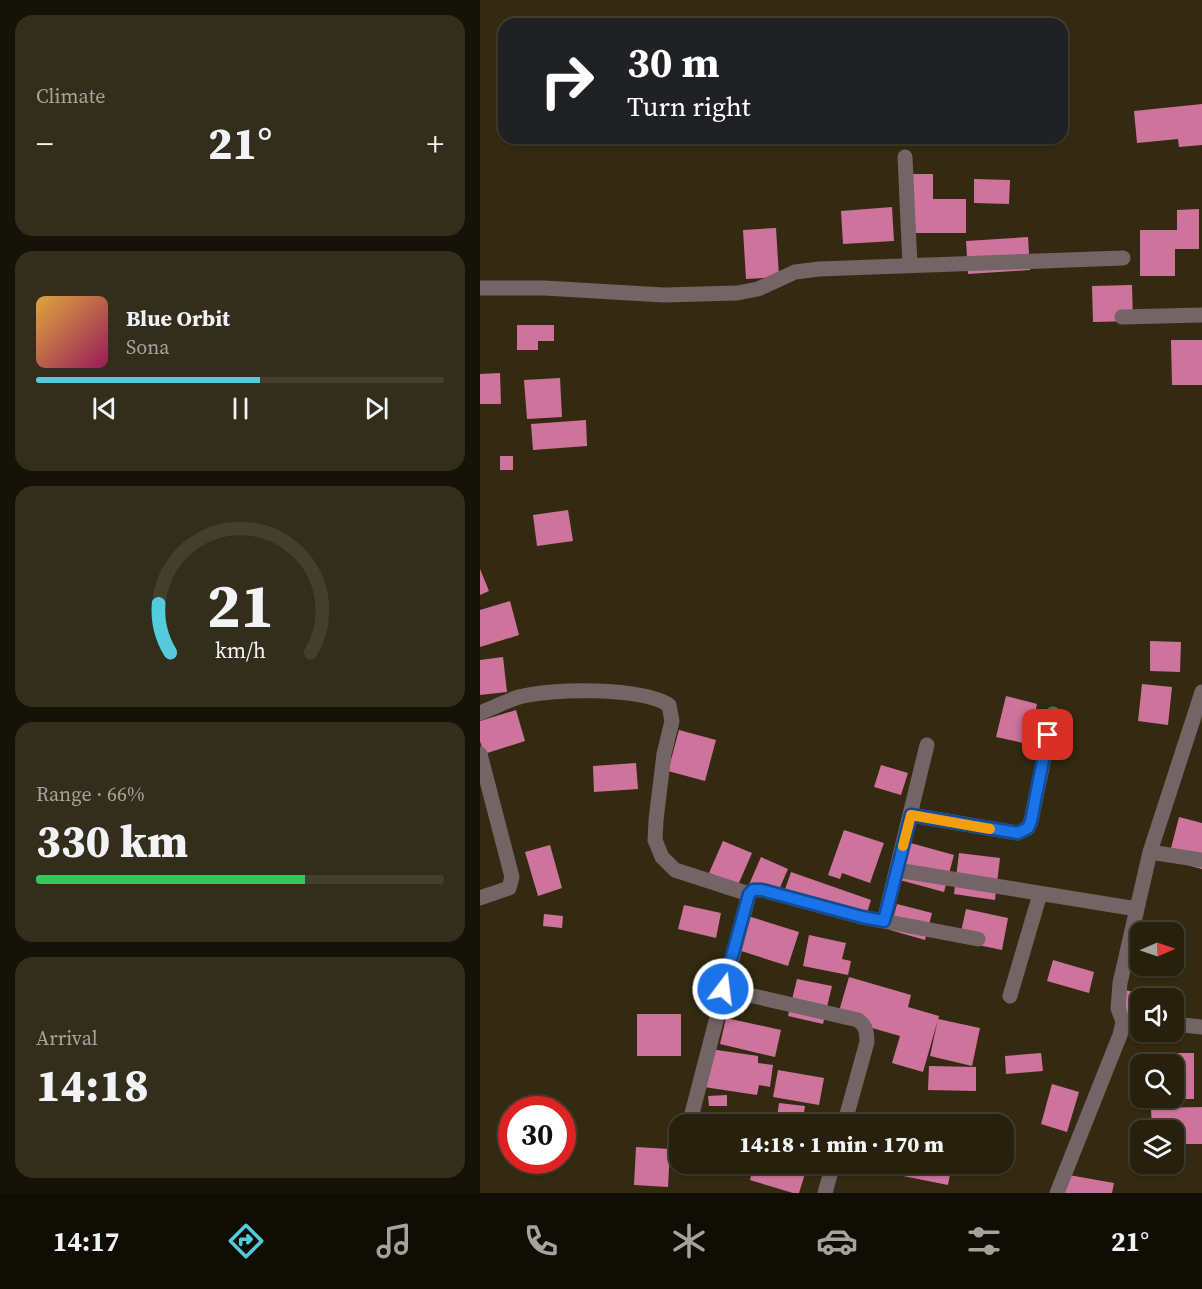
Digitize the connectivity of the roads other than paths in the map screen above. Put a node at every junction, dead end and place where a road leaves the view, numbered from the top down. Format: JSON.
{"nodes":[{"id":1,"x":905,"y":157,"type":"dead end"},
{"id":2,"x":1122,"y":258,"type":"dead end"},
{"id":3,"x":910,"y":265,"type":"junction"},
{"id":4,"x":480,"y":288,"type":"edge"},
{"id":5,"x":1202,"y":315,"type":"edge"},
{"id":6,"x":1122,"y":317,"type":"dead end"},
{"id":7,"x":1202,"y":692,"type":"edge"},
{"id":8,"x":480,"y":713,"type":"edge"},
{"id":9,"x":1053,"y":714,"type":"dead end"},
{"id":10,"x":1194,"y":743,"type":"edge"},
{"id":11,"x":927,"y":745,"type":"dead end"},
{"id":12,"x":480,"y":754,"type":"edge"},
{"id":13,"x":911,"y":815,"type":"junction"},
{"id":14,"x":1150,"y":852,"type":"junction"},
{"id":15,"x":1202,"y":860,"type":"edge"},
{"id":16,"x":897,"y":870,"type":"junction"},
{"id":17,"x":749,"y":894,"type":"junction"},
{"id":18,"x":1040,"y":894,"type":"junction"},
{"id":19,"x":480,"y":898,"type":"edge"},
{"id":20,"x":1137,"y":909,"type":"junction"},
{"id":21,"x":884,"y":921,"type":"junction"},
{"id":22,"x":978,"y":939,"type":"dead end"},
{"id":23,"x":723,"y":989,"type":"junction"},
{"id":24,"x":1010,"y":996,"type":"dead end"},
{"id":25,"x":1123,"y":1022,"type":"junction"},
{"id":26,"x":1130,"y":1022,"type":"edge"},
{"id":27,"x":1184,"y":1025,"type":"edge"},
{"id":28,"x":1202,"y":1027,"type":"edge"},
{"id":29,"x":692,"y":1114,"type":"edge"},
{"id":30,"x":847,"y":1114,"type":"edge"},
{"id":31,"x":830,"y":1174,"type":"edge"},
{"id":32,"x":825,"y":1193,"type":"edge"},
{"id":33,"x":1057,"y":1193,"type":"edge"}],
"edges":[{"from":1,"to":3,"type":"street"},
{"from":2,"to":3,"type":"street"},
{"from":3,"to":4,"type":"street"},
{"from":5,"to":6,"type":"street"},
{"from":7,"to":10,"type":"street"},
{"from":8,"to":17,"type":"street"},
{"from":9,"to":13,"type":"street"},
{"from":10,"to":14,"type":"street"},
{"from":11,"to":13,"type":"street"},
{"from":12,"to":19,"type":"street"},
{"from":13,"to":16,"type":"street"},
{"from":14,"to":15,"type":"street"},
{"from":14,"to":20,"type":"street"},
{"from":16,"to":18,"type":"street"},
{"from":16,"to":21,"type":"street"},
{"from":17,"to":21,"type":"street"},
{"from":17,"to":23,"type":"street"},
{"from":18,"to":20,"type":"street"},
{"from":18,"to":24,"type":"street"},
{"from":20,"to":25,"type":"street"},
{"from":21,"to":22,"type":"street"},
{"from":23,"to":29,"type":"street"},
{"from":23,"to":30,"type":"street"},
{"from":25,"to":26,"type":"street"},
{"from":25,"to":33,"type":"street"},
{"from":27,"to":28,"type":"street"},
{"from":31,"to":32,"type":"street"}]}
